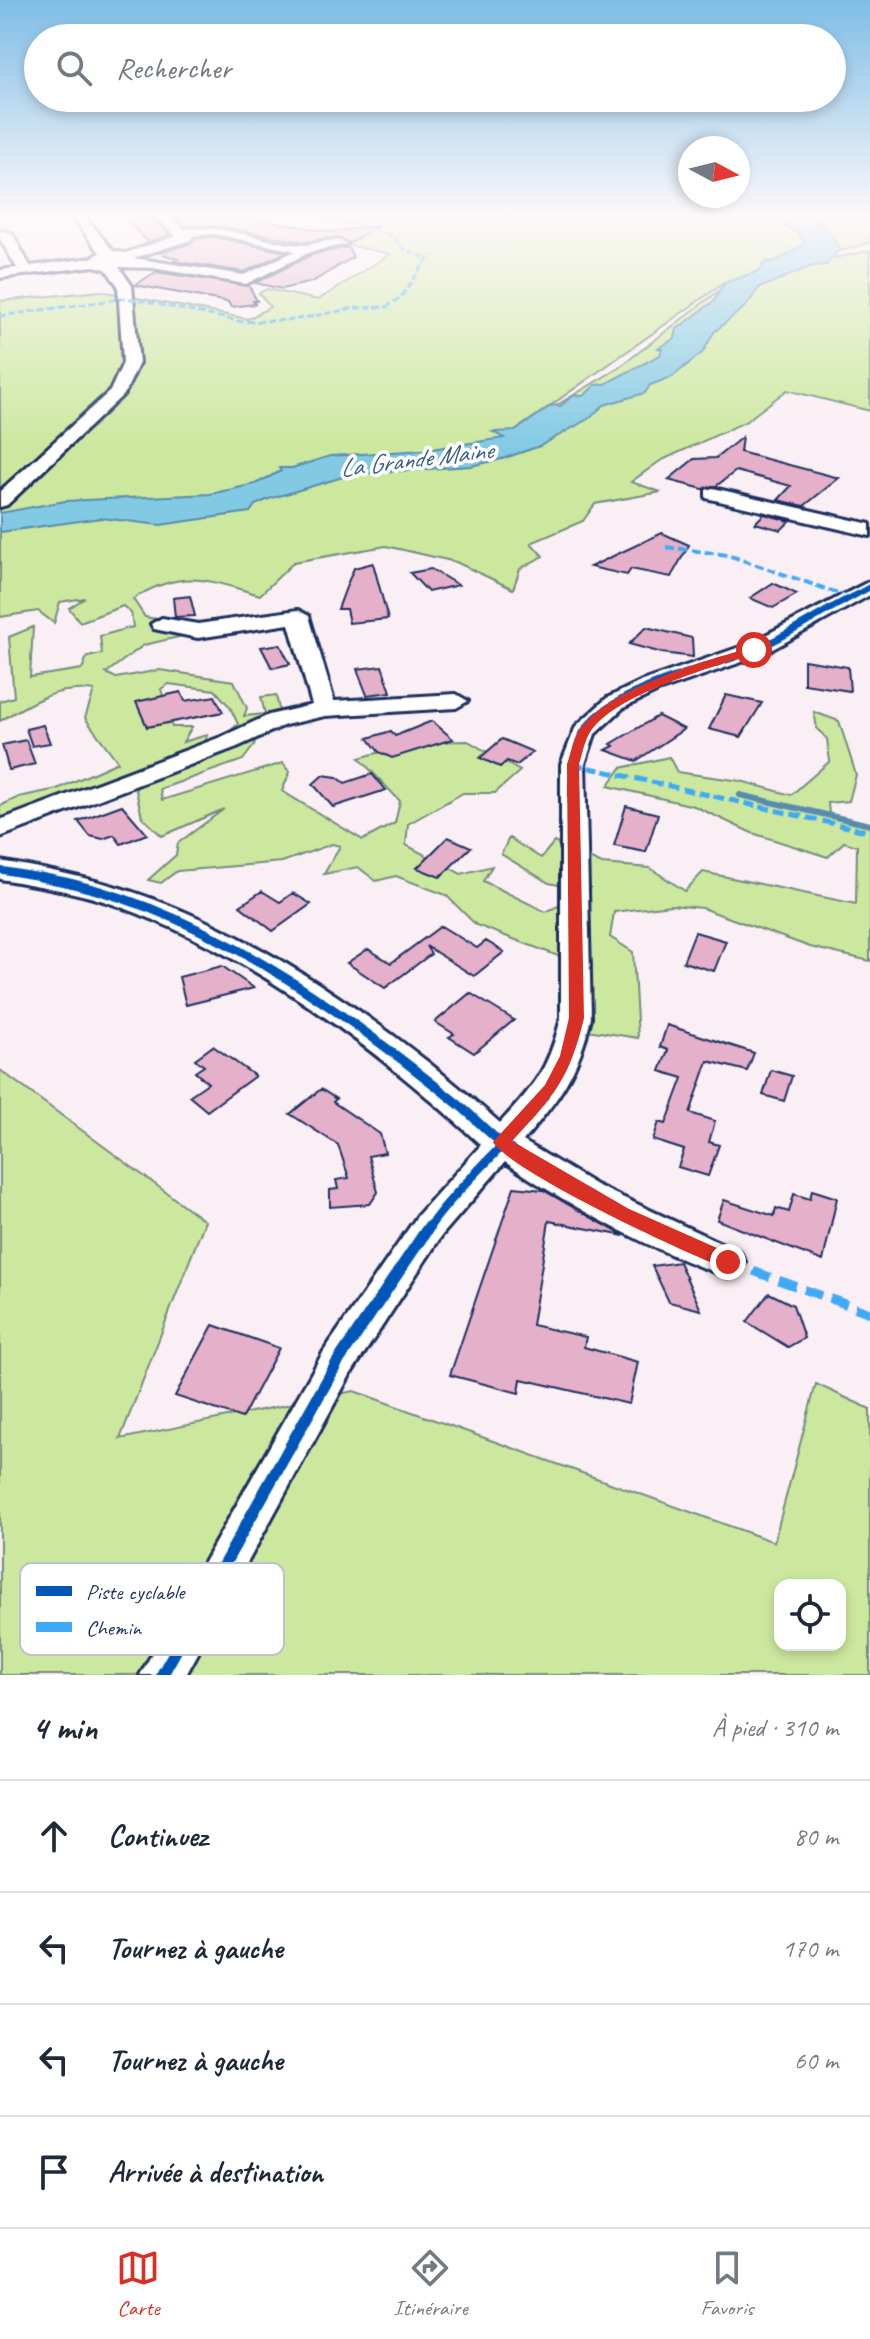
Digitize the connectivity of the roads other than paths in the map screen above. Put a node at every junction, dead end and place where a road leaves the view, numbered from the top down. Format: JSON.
{"nodes":[{"id":1,"x":125,"y":292,"type":"edge"},
{"id":2,"x":713,"y":494,"type":"dead end"},
{"id":3,"x":0,"y":501,"type":"edge"},
{"id":4,"x":870,"y":530,"type":"edge"},
{"id":5,"x":870,"y":587,"type":"edge"},
{"id":6,"x":162,"y":624,"type":"dead end"},
{"id":7,"x":456,"y":701,"type":"dead end"},
{"id":8,"x":325,"y":709,"type":"junction"},
{"id":9,"x":0,"y":829,"type":"edge"},
{"id":10,"x":0,"y":870,"type":"edge"},
{"id":11,"x":501,"y":1142,"type":"junction"},
{"id":12,"x":728,"y":1262,"type":"dead end"},
{"id":13,"x":225,"y":1563,"type":"edge"},
{"id":14,"x":173,"y":1655,"type":"edge"},
{"id":15,"x":162,"y":1675,"type":"edge"}],
"edges":[{"from":1,"to":3,"type":"street"},
{"from":2,"to":4,"type":"street"},
{"from":5,"to":11,"type":"street"},
{"from":6,"to":8,"type":"street"},
{"from":7,"to":8,"type":"street"},
{"from":8,"to":9,"type":"street"},
{"from":10,"to":11,"type":"street"},
{"from":11,"to":12,"type":"street"},
{"from":11,"to":13,"type":"street"},
{"from":14,"to":15,"type":"street"}]}
